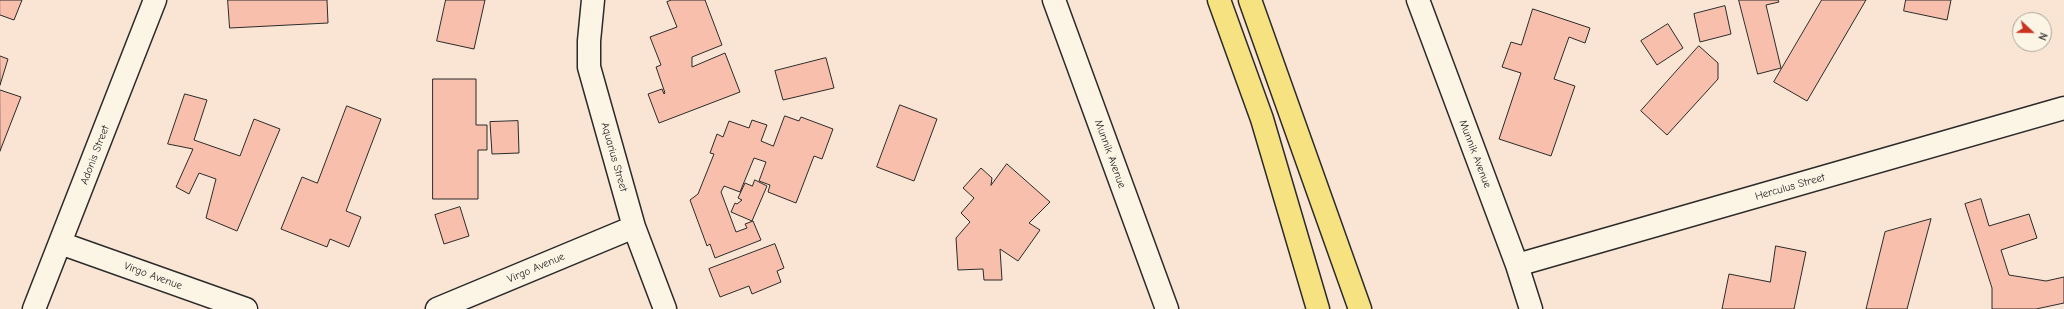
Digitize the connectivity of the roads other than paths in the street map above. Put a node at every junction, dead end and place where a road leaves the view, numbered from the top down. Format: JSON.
{"nodes":[{"id":1,"x":155,"y":0,"type":"edge"},
{"id":2,"x":593,"y":0,"type":"edge"},
{"id":3,"x":1054,"y":0,"type":"edge"},
{"id":4,"x":1218,"y":0,"type":"edge"},
{"id":5,"x":1250,"y":0,"type":"edge"},
{"id":6,"x":1418,"y":0,"type":"edge"},
{"id":7,"x":2064,"y":108,"type":"edge"},
{"id":8,"x":634,"y":227,"type":"junction"},
{"id":9,"x":60,"y":243,"type":"junction"},
{"id":10,"x":1517,"y":265,"type":"junction"},
{"id":11,"x":34,"y":309,"type":"edge"},
{"id":12,"x":246,"y":309,"type":"edge"},
{"id":13,"x":437,"y":309,"type":"edge"},
{"id":14,"x":665,"y":309,"type":"edge"},
{"id":15,"x":1167,"y":309,"type":"edge"},
{"id":16,"x":1318,"y":309,"type":"edge"},
{"id":17,"x":1360,"y":309,"type":"edge"},
{"id":18,"x":1531,"y":309,"type":"edge"}],
"edges":[{"from":1,"to":9,"type":"street","name":"Adonis Street"},
{"from":2,"to":8,"type":"street","name":"Aquarius Street"},
{"from":3,"to":15,"type":"street","name":"Munnik Avenue"},
{"from":4,"to":16,"type":"main road"},
{"from":5,"to":17,"type":"main road"},
{"from":6,"to":10,"type":"street","name":"Munnik Avenue"},
{"from":7,"to":10,"type":"street","name":"Herculus Street"},
{"from":8,"to":13,"type":"street","name":"Virgo Avenue"},
{"from":8,"to":14,"type":"street","name":"Aquarius Street"},
{"from":9,"to":11,"type":"street","name":"Adonis Street"},
{"from":9,"to":12,"type":"street","name":"Virgo Avenue"},
{"from":10,"to":18,"type":"street","name":"Munnik Avenue"}]}
